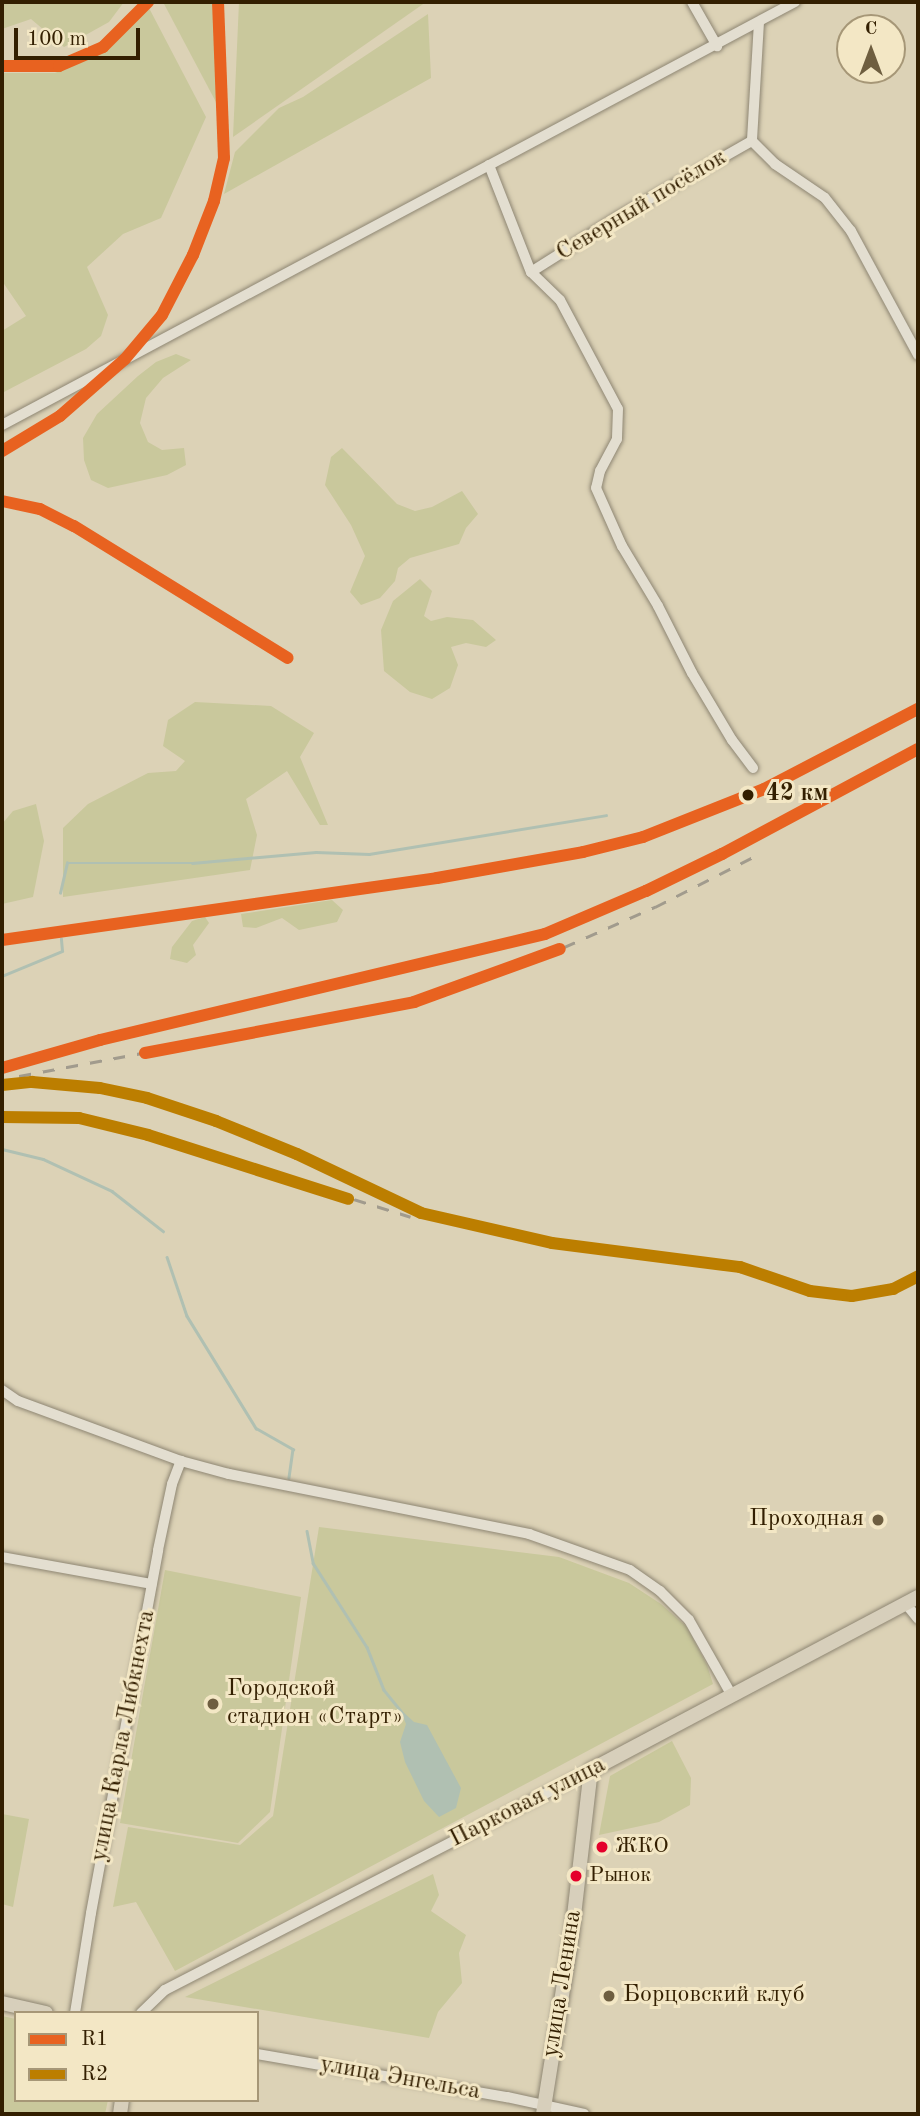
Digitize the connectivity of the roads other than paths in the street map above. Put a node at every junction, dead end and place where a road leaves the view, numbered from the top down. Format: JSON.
{"nodes":[{"id":1,"x":692,"y":2,"type":"edge"},
{"id":2,"x":796,"y":2,"type":"edge"},
{"id":3,"x":759,"y":22,"type":"junction"},
{"id":4,"x":716,"y":46,"type":"junction"},
{"id":5,"x":752,"y":141,"type":"junction"},
{"id":6,"x":489,"y":165,"type":"junction"},
{"id":7,"x":531,"y":272,"type":"junction"},
{"id":8,"x":918,"y":355,"type":"edge"},
{"id":9,"x":2,"y":425,"type":"edge"},
{"id":10,"x":753,"y":768,"type":"dead end"},
{"id":11,"x":2,"y":1390,"type":"edge"},
{"id":12,"x":181,"y":1461,"type":"junction"},
{"id":13,"x":2,"y":1557,"type":"edge"},
{"id":14,"x":152,"y":1584,"type":"junction"},
{"id":15,"x":912,"y":1601,"type":"edge"},
{"id":16,"x":918,"y":1619,"type":"edge"},
{"id":17,"x":731,"y":1694,"type":"junction"},
{"id":18,"x":591,"y":1770,"type":"junction"},
{"id":19,"x":2,"y":2003,"type":"edge"},
{"id":20,"x":37,"y":2011,"type":"edge"},
{"id":21,"x":75,"y":2011,"type":"edge"},
{"id":22,"x":143,"y":2011,"type":"edge"},
{"id":23,"x":259,"y":2054,"type":"edge"},
{"id":24,"x":543,"y":2111,"type":"edge"},
{"id":25,"x":584,"y":2114,"type":"edge"}],
"edges":[{"from":1,"to":4,"type":"street"},
{"from":2,"to":3,"type":"street"},
{"from":3,"to":4,"type":"street"},
{"from":3,"to":5,"type":"street"},
{"from":4,"to":6,"type":"street"},
{"from":5,"to":7,"type":"street","name":"Северный посёлок"},
{"from":5,"to":8,"type":"street"},
{"from":6,"to":7,"type":"street"},
{"from":6,"to":9,"type":"street"},
{"from":7,"to":10,"type":"street"},
{"from":11,"to":12,"type":"street"},
{"from":12,"to":14,"type":"street","name":"улица Карла Либкнехта"},
{"from":12,"to":17,"type":"street"},
{"from":13,"to":14,"type":"street"},
{"from":14,"to":21,"type":"street","name":"улица Карла Либкнехта"},
{"from":15,"to":16,"type":"street"},
{"from":15,"to":17,"type":"main road","name":"Парковая улица"},
{"from":17,"to":18,"type":"main road","name":"Парковая улица"},
{"from":18,"to":22,"type":"street","name":"Парковая улица"},
{"from":18,"to":24,"type":"main road","name":"улица Ленина"},
{"from":19,"to":20,"type":"main road"},
{"from":23,"to":24,"type":"street","name":"улица Энгельса"},
{"from":24,"to":25,"type":"street","name":"улица Энгельса"}]}
